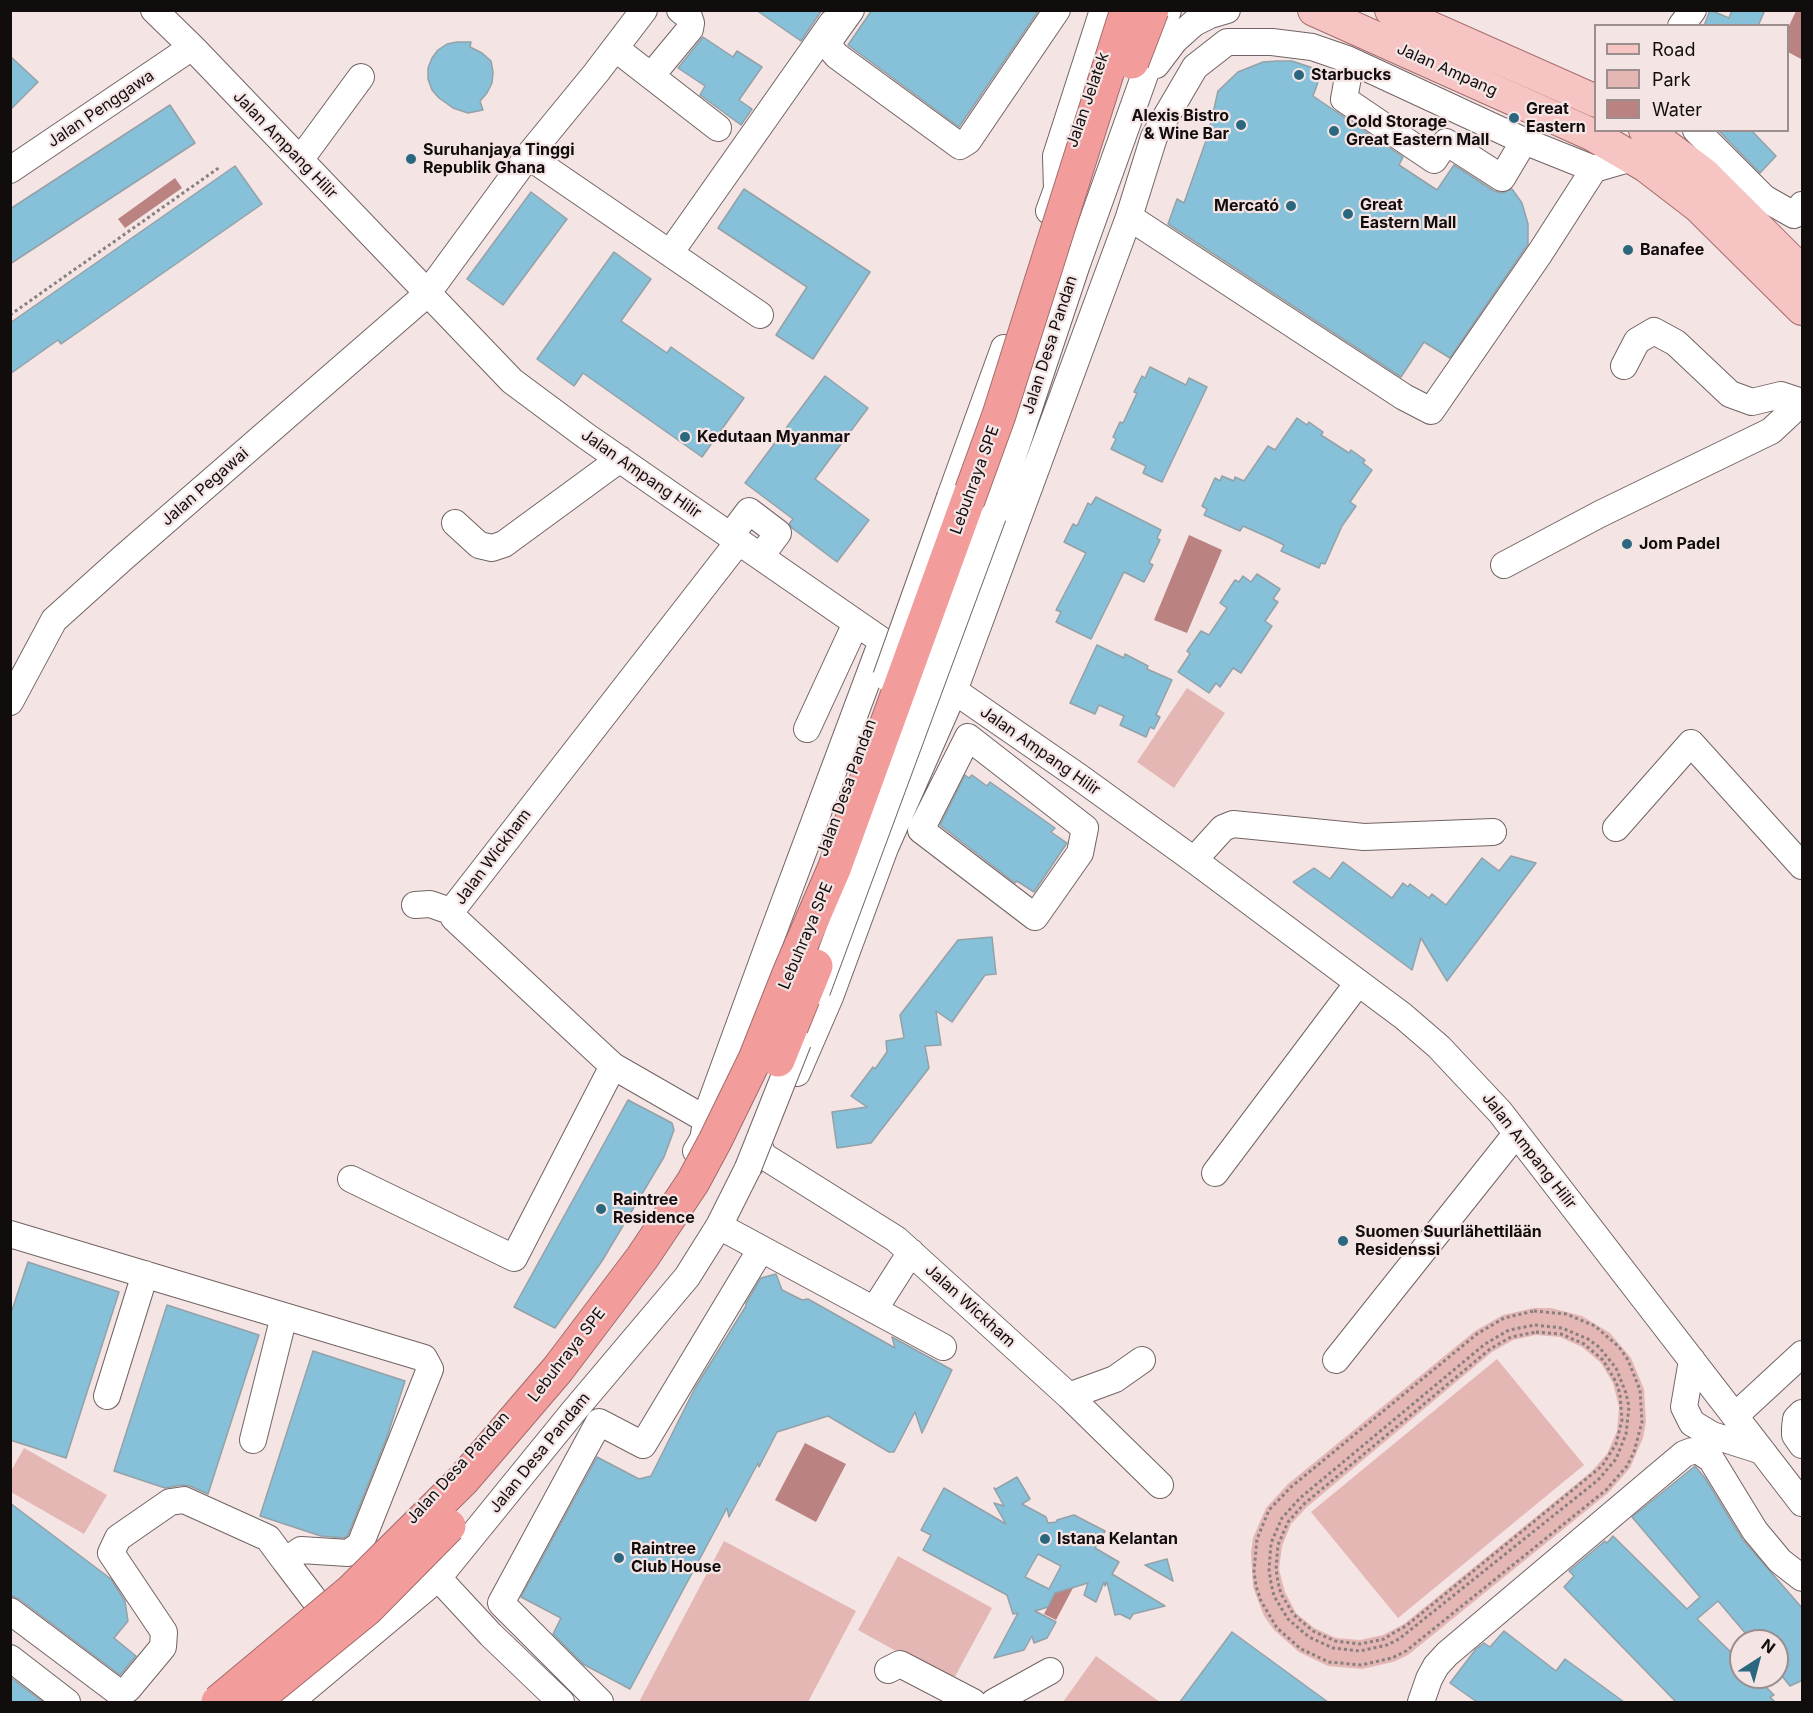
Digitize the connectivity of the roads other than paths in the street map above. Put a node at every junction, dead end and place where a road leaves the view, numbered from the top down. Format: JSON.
{"nodes":[{"id":1,"x":154,"y":10,"type":"edge"},
{"id":2,"x":644,"y":10,"type":"edge"},
{"id":3,"x":680,"y":10,"type":"edge"},
{"id":4,"x":842,"y":10,"type":"edge"},
{"id":5,"x":851,"y":10,"type":"edge"},
{"id":6,"x":1057,"y":10,"type":"edge"},
{"id":7,"x":1089,"y":10,"type":"edge"},
{"id":8,"x":1103,"y":10,"type":"edge"},
{"id":9,"x":1117,"y":10,"type":"edge"},
{"id":10,"x":1127,"y":10,"type":"edge"},
{"id":11,"x":1227,"y":10,"type":"edge"},
{"id":12,"x":1314,"y":10,"type":"edge"},
{"id":13,"x":1391,"y":10,"type":"edge"},
{"id":14,"x":1693,"y":10,"type":"edge"},
{"id":15,"x":1161,"y":11,"type":"edge"},
{"id":16,"x":1682,"y":24,"type":"edge"},
{"id":17,"x":192,"y":47,"type":"junction"},
{"id":18,"x":615,"y":48,"type":"junction"},
{"id":19,"x":1090,"y":50,"type":"junction"},
{"id":20,"x":1351,"y":61,"type":"junction"},
{"id":21,"x":651,"y":76,"type":"junction"},
{"id":22,"x":361,"y":77,"type":"dead end"},
{"id":23,"x":1435,"y":82,"type":"junction"},
{"id":24,"x":1594,"y":100,"type":"edge"},
{"id":25,"x":1132,"y":109,"type":"junction"},
{"id":26,"x":1464,"y":113,"type":"junction"},
{"id":27,"x":718,"y":128,"type":"dead end"},
{"id":28,"x":1698,"y":132,"type":"edge"},
{"id":29,"x":1524,"y":141,"type":"junction"},
{"id":30,"x":1446,"y":142,"type":"junction"},
{"id":31,"x":1638,"y":144,"type":"edge"},
{"id":32,"x":528,"y":156,"type":"junction"},
{"id":33,"x":300,"y":160,"type":"junction"},
{"id":34,"x":10,"y":170,"type":"edge"},
{"id":35,"x":1594,"y":170,"type":"junction"},
{"id":36,"x":1057,"y":189,"type":"junction"},
{"id":37,"x":1803,"y":205,"type":"edge"},
{"id":38,"x":1129,"y":217,"type":"junction"},
{"id":39,"x":670,"y":253,"type":"junction"},
{"id":40,"x":1799,"y":260,"type":"edge"},
{"id":41,"x":1077,"y":264,"type":"junction"},
{"id":42,"x":428,"y":294,"type":"junction"},
{"id":43,"x":1803,"y":309,"type":"edge"},
{"id":44,"x":760,"y":315,"type":"dead end"},
{"id":45,"x":1624,"y":366,"type":"dead end"},
{"id":46,"x":620,"y":459,"type":"junction"},
{"id":47,"x":455,"y":523,"type":"dead end"},
{"id":48,"x":735,"y":538,"type":"junction"},
{"id":49,"x":761,"y":556,"type":"junction"},
{"id":50,"x":1504,"y":565,"type":"dead end"},
{"id":51,"x":856,"y":623,"type":"junction"},
{"id":52,"x":882,"y":641,"type":"junction"},
{"id":53,"x":954,"y":691,"type":"junction"},
{"id":54,"x":10,"y":702,"type":"edge"},
{"id":55,"x":807,"y":729,"type":"dead end"},
{"id":56,"x":1101,"y":793,"type":"junction"},
{"id":57,"x":1079,"y":823,"type":"junction"},
{"id":58,"x":1616,"y":828,"type":"dead end"},
{"id":59,"x":1493,"y":832,"type":"dead end"},
{"id":60,"x":1194,"y":860,"type":"junction"},
{"id":61,"x":1803,"y":866,"type":"edge"},
{"id":62,"x":415,"y":905,"type":"dead end"},
{"id":63,"x":453,"y":912,"type":"junction"},
{"id":64,"x":1358,"y":982,"type":"junction"},
{"id":65,"x":613,"y":1066,"type":"junction"},
{"id":66,"x":705,"y":1130,"type":"junction"},
{"id":67,"x":1516,"y":1134,"type":"junction"},
{"id":68,"x":754,"y":1161,"type":"junction"},
{"id":69,"x":1215,"y":1173,"type":"dead end"},
{"id":70,"x":351,"y":1179,"type":"dead end"},
{"id":71,"x":719,"y":1226,"type":"junction"},
{"id":72,"x":10,"y":1233,"type":"edge"},
{"id":73,"x":761,"y":1249,"type":"junction"},
{"id":74,"x":911,"y":1252,"type":"junction"},
{"id":75,"x":145,"y":1274,"type":"junction"},
{"id":76,"x":874,"y":1310,"type":"junction"},
{"id":77,"x":284,"y":1316,"type":"junction"},
{"id":78,"x":943,"y":1347,"type":"dead end"},
{"id":79,"x":1803,"y":1354,"type":"edge"},
{"id":80,"x":1142,"y":1360,"type":"dead end"},
{"id":81,"x":1336,"y":1360,"type":"dead end"},
{"id":82,"x":1692,"y":1360,"type":"junction"},
{"id":83,"x":107,"y":1396,"type":"dead end"},
{"id":84,"x":1069,"y":1396,"type":"junction"},
{"id":85,"x":1803,"y":1413,"type":"edge"},
{"id":86,"x":1736,"y":1415,"type":"junction"},
{"id":87,"x":253,"y":1440,"type":"dead end"},
{"id":88,"x":1803,"y":1445,"type":"edge"},
{"id":89,"x":1762,"y":1450,"type":"junction"},
{"id":90,"x":1160,"y":1485,"type":"dead end"},
{"id":91,"x":1803,"y":1503,"type":"edge"},
{"id":92,"x":399,"y":1535,"type":"junction"},
{"id":93,"x":285,"y":1561,"type":"junction"},
{"id":94,"x":438,"y":1578,"type":"junction"},
{"id":95,"x":1803,"y":1578,"type":"edge"},
{"id":96,"x":320,"y":1607,"type":"junction"},
{"id":97,"x":10,"y":1611,"type":"edge"},
{"id":98,"x":10,"y":1658,"type":"edge"},
{"id":99,"x":888,"y":1670,"type":"dead end"},
{"id":100,"x":1050,"y":1671,"type":"dead end"},
{"id":101,"x":67,"y":1702,"type":"edge"},
{"id":102,"x":206,"y":1702,"type":"edge"},
{"id":103,"x":218,"y":1702,"type":"edge"},
{"id":104,"x":253,"y":1702,"type":"edge"},
{"id":105,"x":290,"y":1702,"type":"edge"},
{"id":106,"x":561,"y":1702,"type":"edge"},
{"id":107,"x":600,"y":1702,"type":"edge"},
{"id":108,"x":973,"y":1702,"type":"edge"},
{"id":109,"x":994,"y":1702,"type":"edge"},
{"id":110,"x":1421,"y":1702,"type":"edge"}],
"edges":[{"from":1,"to":17,"type":"street","name":"Jalan Ampang Hilir"},
{"from":2,"to":18,"type":"street","name":"Jalan Pegawai"},
{"from":3,"to":21,"type":"street"},
{"from":4,"to":39,"type":"street"},
{"from":5,"to":6,"type":"street"},
{"from":7,"to":19,"type":"street"},
{"from":8,"to":19,"type":"street"},
{"from":9,"to":36,"type":"main road","name":"Jalan Jelatek"},
{"from":10,"to":103,"type":"highway","name":"Lebuhraya SPE","bridge":true},
{"from":11,"to":25,"type":"street"},
{"from":12,"to":23,"type":"main road","name":"Jalan Ampang"},
{"from":13,"to":24,"type":"main road","name":"Jalan Ampang"},
{"from":14,"to":16,"type":"street"},
{"from":15,"to":25,"type":"street","name":"Jalan Desa Pandan"},
{"from":15,"to":41,"type":"street","name":"Jalan Desa Pandan"},
{"from":15,"to":104,"type":"highway","name":"Lebuhraya SPE","bridge":true},
{"from":17,"to":33,"type":"street","name":"Jalan Ampang Hilir"},
{"from":17,"to":34,"type":"street","name":"Jalan Penggawa"},
{"from":18,"to":21,"type":"street"},
{"from":18,"to":32,"type":"street","name":"Jalan Pegawai"},
{"from":19,"to":36,"type":"street"},
{"from":20,"to":23,"type":"street"},
{"from":20,"to":30,"type":"street"},
{"from":20,"to":38,"type":"street"},
{"from":21,"to":27,"type":"street"},
{"from":22,"to":33,"type":"street"},
{"from":23,"to":26,"type":"street"},
{"from":23,"to":31,"type":"main road","name":"Jalan Ampang"},
{"from":25,"to":41,"type":"street","name":"Jalan Desa Pandan"},
{"from":26,"to":29,"type":"street"},
{"from":26,"to":30,"type":"street"},
{"from":28,"to":37,"type":"street"},
{"from":29,"to":30,"type":"street"},
{"from":29,"to":35,"type":"street"},
{"from":31,"to":35,"type":"street"},
{"from":31,"to":40,"type":"main road","name":"Jalan Ampang"},
{"from":31,"to":43,"type":"main road","name":"Jalan Ampang"},
{"from":32,"to":39,"type":"street"},
{"from":32,"to":42,"type":"street","name":"Jalan Pegawai"},
{"from":33,"to":42,"type":"street","name":"Jalan Ampang Hilir"},
{"from":35,"to":38,"type":"street"},
{"from":36,"to":66,"type":"street","name":"Jalan Desa Pandan","bridge":true},
{"from":38,"to":53,"type":"street"},
{"from":39,"to":44,"type":"street"},
{"from":41,"to":68,"type":"street","name":"Jalan Desa Pandan","bridge":true},
{"from":42,"to":46,"type":"street","name":"Jalan Ampang Hilir"},
{"from":42,"to":54,"type":"street","name":"Jalan Pegawai"},
{"from":45,"to":50,"type":"street"},
{"from":46,"to":47,"type":"street"},
{"from":46,"to":48,"type":"street","name":"Jalan Ampang Hilir"},
{"from":48,"to":49,"type":"street","name":"Jalan Ampang Hilir"},
{"from":48,"to":49,"type":"street","name":"Jalan Wickham"},
{"from":48,"to":63,"type":"street","name":"Jalan Wickham"},
{"from":49,"to":51,"type":"street","name":"Jalan Ampang Hilir"},
{"from":51,"to":52,"type":"street","name":"Jalan Ampang Hilir"},
{"from":51,"to":55,"type":"street"},
{"from":52,"to":53,"type":"street","name":"Jalan Ampang Hilir"},
{"from":52,"to":66,"type":"street"},
{"from":53,"to":56,"type":"street","name":"Jalan Ampang Hilir"},
{"from":53,"to":68,"type":"street"},
{"from":56,"to":57,"type":"street"},
{"from":56,"to":60,"type":"street","name":"Jalan Ampang Hilir"},
{"from":57,"to":57,"type":"street"},
{"from":58,"to":61,"type":"street"},
{"from":59,"to":60,"type":"street"},
{"from":60,"to":64,"type":"street","name":"Jalan Ampang Hilir"},
{"from":62,"to":63,"type":"street"},
{"from":63,"to":65,"type":"street","name":"Jalan Wickham"},
{"from":64,"to":67,"type":"street","name":"Jalan Ampang Hilir"},
{"from":64,"to":69,"type":"street"},
{"from":65,"to":66,"type":"street","name":"Jalan Wickham"},
{"from":65,"to":70,"type":"street"},
{"from":66,"to":92,"type":"street","name":"Jalan Desa Pandan"},
{"from":67,"to":81,"type":"street"},
{"from":67,"to":82,"type":"street","name":"Jalan Ampang Hilir"},
{"from":68,"to":71,"type":"street","name":"Jalan Desa Pandam"},
{"from":68,"to":74,"type":"street","name":"Jalan Wickham"},
{"from":71,"to":73,"type":"street"},
{"from":71,"to":94,"type":"street","name":"Jalan Desa Pandam"},
{"from":72,"to":75,"type":"street"},
{"from":73,"to":76,"type":"street"},
{"from":73,"to":107,"type":"street"},
{"from":74,"to":76,"type":"street"},
{"from":74,"to":84,"type":"street","name":"Jalan Wickham"},
{"from":75,"to":77,"type":"street"},
{"from":75,"to":83,"type":"street"},
{"from":76,"to":78,"type":"street"},
{"from":77,"to":87,"type":"street"},
{"from":77,"to":93,"type":"street"},
{"from":79,"to":86,"type":"street"},
{"from":80,"to":84,"type":"street"},
{"from":82,"to":86,"type":"street","name":"Jalan Ampang Hilir"},
{"from":82,"to":89,"type":"street"},
{"from":84,"to":90,"type":"street","name":"Jalan Wickham"},
{"from":85,"to":88,"type":"street"},
{"from":86,"to":89,"type":"street","name":"Jalan Ampang Hilir"},
{"from":89,"to":91,"type":"street","name":"Jalan Ampang Hilir"},
{"from":92,"to":94,"type":"street"},
{"from":92,"to":96,"type":"street","name":"Jalan Desa Pandan"},
{"from":93,"to":96,"type":"street"},
{"from":93,"to":97,"type":"street"},
{"from":94,"to":105,"type":"street","name":"Jalan Desa Pandam"},
{"from":94,"to":106,"type":"street"},
{"from":95,"to":110,"type":"street"},
{"from":96,"to":102,"type":"street","name":"Jalan Desa Pandan"},
{"from":98,"to":101,"type":"street"},
{"from":99,"to":108,"type":"street"},
{"from":100,"to":109,"type":"street"}]}
